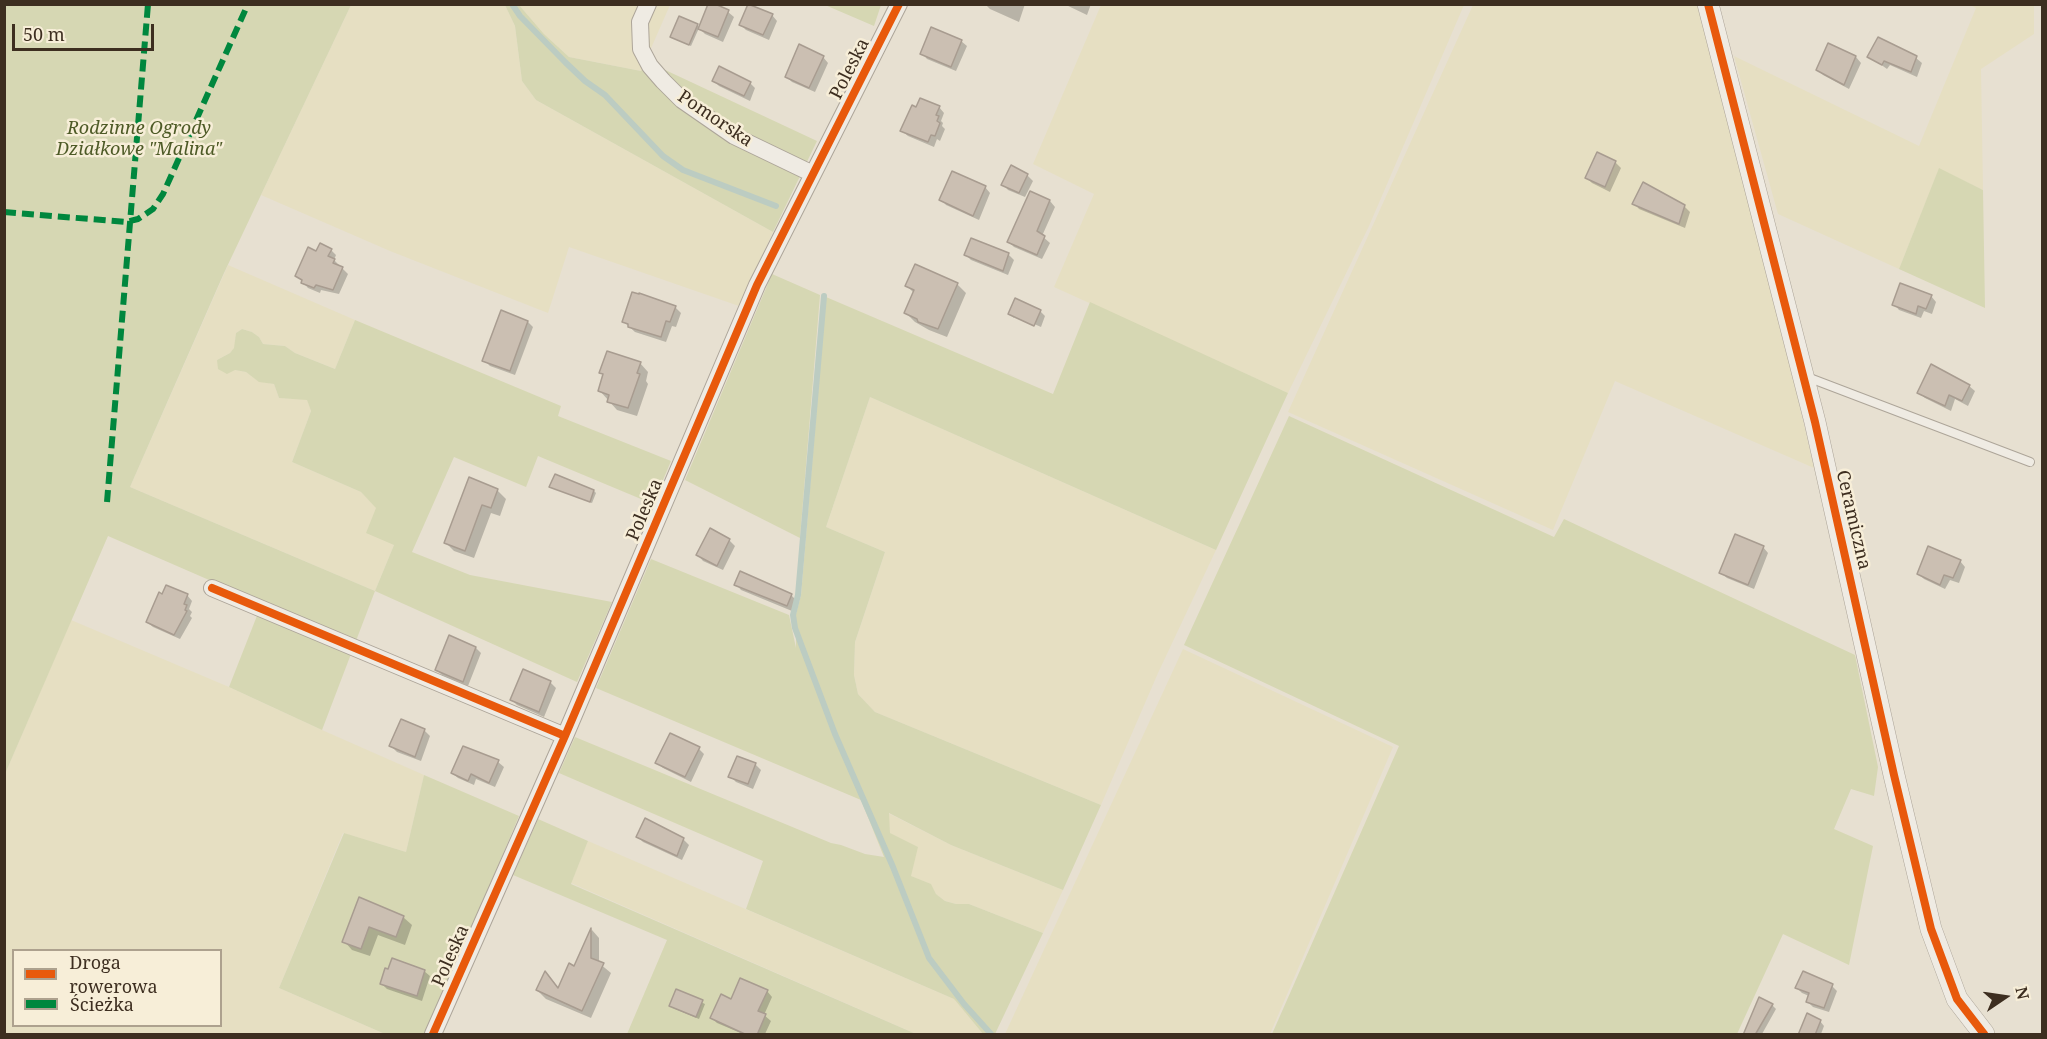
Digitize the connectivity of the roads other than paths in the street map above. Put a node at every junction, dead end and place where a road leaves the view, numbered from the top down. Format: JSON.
{"nodes":[{"id":1,"x":648,"y":4,"type":"edge"},
{"id":2,"x":899,"y":4,"type":"edge"},
{"id":3,"x":1708,"y":4,"type":"edge"},
{"id":4,"x":813,"y":174,"type":"junction"},
{"id":5,"x":1803,"y":375,"type":"junction"},
{"id":6,"x":2030,"y":462,"type":"dead end"},
{"id":7,"x":212,"y":588,"type":"dead end"},
{"id":8,"x":565,"y":736,"type":"junction"},
{"id":9,"x":433,"y":1035,"type":"edge"},
{"id":10,"x":1984,"y":1035,"type":"edge"}],
"edges":[{"from":1,"to":4,"type":"street","name":"Pomorska"},
{"from":2,"to":4,"type":"street","name":"Poleska"},
{"from":3,"to":5,"type":"street","name":"Ceramiczna"},
{"from":4,"to":8,"type":"street","name":"Poleska"},
{"from":5,"to":6,"type":"lane"},
{"from":5,"to":10,"type":"street","name":"Ceramiczna"},
{"from":7,"to":8,"type":"street"},
{"from":8,"to":9,"type":"street","name":"Poleska"}]}
